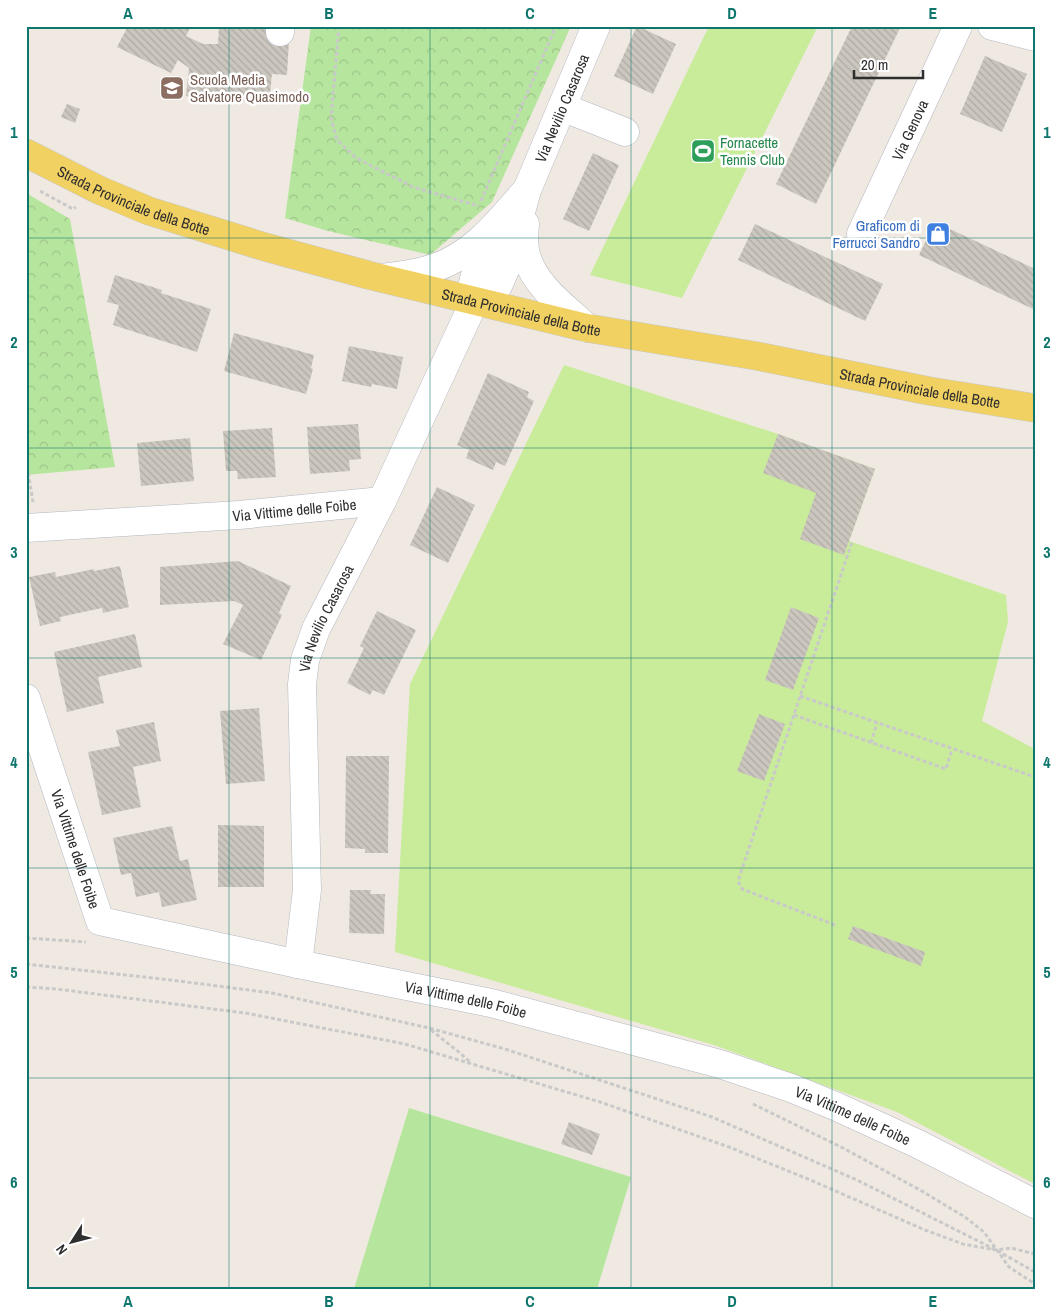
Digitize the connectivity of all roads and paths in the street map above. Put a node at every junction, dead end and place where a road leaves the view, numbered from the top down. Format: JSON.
{"nodes":[{"id":1,"x":340,"y":26,"type":"edge"},
{"id":2,"x":556,"y":26,"type":"edge"},
{"id":3,"x":596,"y":26,"type":"edge"},
{"id":4,"x":958,"y":26,"type":"edge"},
{"id":5,"x":992,"y":26,"type":"edge"},
{"id":6,"x":1035,"y":37,"type":"edge"},
{"id":7,"x":562,"y":107,"type":"junction"},
{"id":8,"x":625,"y":132,"type":"dead end"},
{"id":9,"x":26,"y":153,"type":"edge"},
{"id":10,"x":527,"y":190,"type":"junction"},
{"id":11,"x":487,"y":204,"type":"dead end"},
{"id":12,"x":479,"y":206,"type":"junction"},
{"id":13,"x":861,"y":234,"type":"dead end"},
{"id":14,"x":381,"y":278,"type":"junction"},
{"id":15,"x":477,"y":300,"type":"junction"},
{"id":16,"x":587,"y":328,"type":"junction"},
{"id":17,"x":1035,"y":408,"type":"edge"},
{"id":18,"x":26,"y":460,"type":"edge"},
{"id":19,"x":382,"y":501,"type":"junction"},
{"id":20,"x":32,"y":528,"type":"edge"},
{"id":21,"x":852,"y":542,"type":"dead end"},
{"id":22,"x":800,"y":696,"type":"junction"},
{"id":23,"x":26,"y":698,"type":"edge"},
{"id":24,"x":794,"y":715,"type":"junction"},
{"id":25,"x":878,"y":723,"type":"junction"},
{"id":26,"x":871,"y":743,"type":"junction"},
{"id":27,"x":952,"y":749,"type":"junction"},
{"id":28,"x":1035,"y":777,"type":"edge"},
{"id":29,"x":835,"y":925,"type":"dead end"},
{"id":30,"x":26,"y":964,"type":"edge"},
{"id":31,"x":298,"y":964,"type":"junction"},
{"id":32,"x":26,"y":987,"type":"edge"},
{"id":33,"x":429,"y":1028,"type":"junction"},
{"id":34,"x":471,"y":1064,"type":"junction"},
{"id":35,"x":747,"y":1100,"type":"dead end"},
{"id":36,"x":1035,"y":1204,"type":"edge"},
{"id":37,"x":996,"y":1250,"type":"junction"},
{"id":38,"x":1035,"y":1254,"type":"edge"},
{"id":39,"x":1035,"y":1272,"type":"edge"},
{"id":40,"x":1035,"y":1284,"type":"edge"}],
"edges":[{"from":1,"to":12,"type":"path"},
{"from":2,"to":12,"type":"path"},
{"from":3,"to":7,"type":"street","name":"Via Nevilio Casarosa"},
{"from":4,"to":13,"type":"street","name":"Via Genova"},
{"from":5,"to":6,"type":"street"},
{"from":7,"to":8,"type":"street"},
{"from":7,"to":10,"type":"street","name":"Via Nevilio Casarosa"},
{"from":9,"to":14,"type":"main road","name":"Strada Provinciale della Botte"},
{"from":10,"to":14,"type":"street","name":"Via Nevilio Casarosa"},
{"from":10,"to":15,"type":"street","name":"Via Nevilio Casarosa"},
{"from":10,"to":16,"type":"street","name":"Via Nevilio Casarosa"},
{"from":11,"to":12,"type":"path"},
{"from":14,"to":15,"type":"main road","name":"Strada Provinciale della Botte"},
{"from":15,"to":16,"type":"main road","name":"Strada Provinciale della Botte"},
{"from":15,"to":19,"type":"street","name":"Via Nevilio Casarosa"},
{"from":16,"to":17,"type":"main road","name":"Strada Provinciale della Botte"},
{"from":18,"to":20,"type":"path"},
{"from":19,"to":20,"type":"street","name":"Via Vittime delle Foibe"},
{"from":19,"to":31,"type":"street","name":"Via Nevilio Casarosa"},
{"from":21,"to":22,"type":"path"},
{"from":22,"to":24,"type":"path"},
{"from":22,"to":25,"type":"path"},
{"from":23,"to":31,"type":"street","name":"Via Vittime delle Foibe"},
{"from":24,"to":26,"type":"path"},
{"from":24,"to":29,"type":"path"},
{"from":25,"to":26,"type":"path"},
{"from":25,"to":27,"type":"path"},
{"from":26,"to":27,"type":"path"},
{"from":27,"to":28,"type":"path"},
{"from":30,"to":33,"type":"path"},
{"from":31,"to":36,"type":"street","name":"Via Vittime delle Foibe"},
{"from":32,"to":34,"type":"path"},
{"from":33,"to":34,"type":"path"},
{"from":33,"to":37,"type":"path"},
{"from":34,"to":37,"type":"path"},
{"from":35,"to":37,"type":"path"},
{"from":37,"to":38,"type":"path"},
{"from":37,"to":39,"type":"path"},
{"from":37,"to":40,"type":"path"}]}
